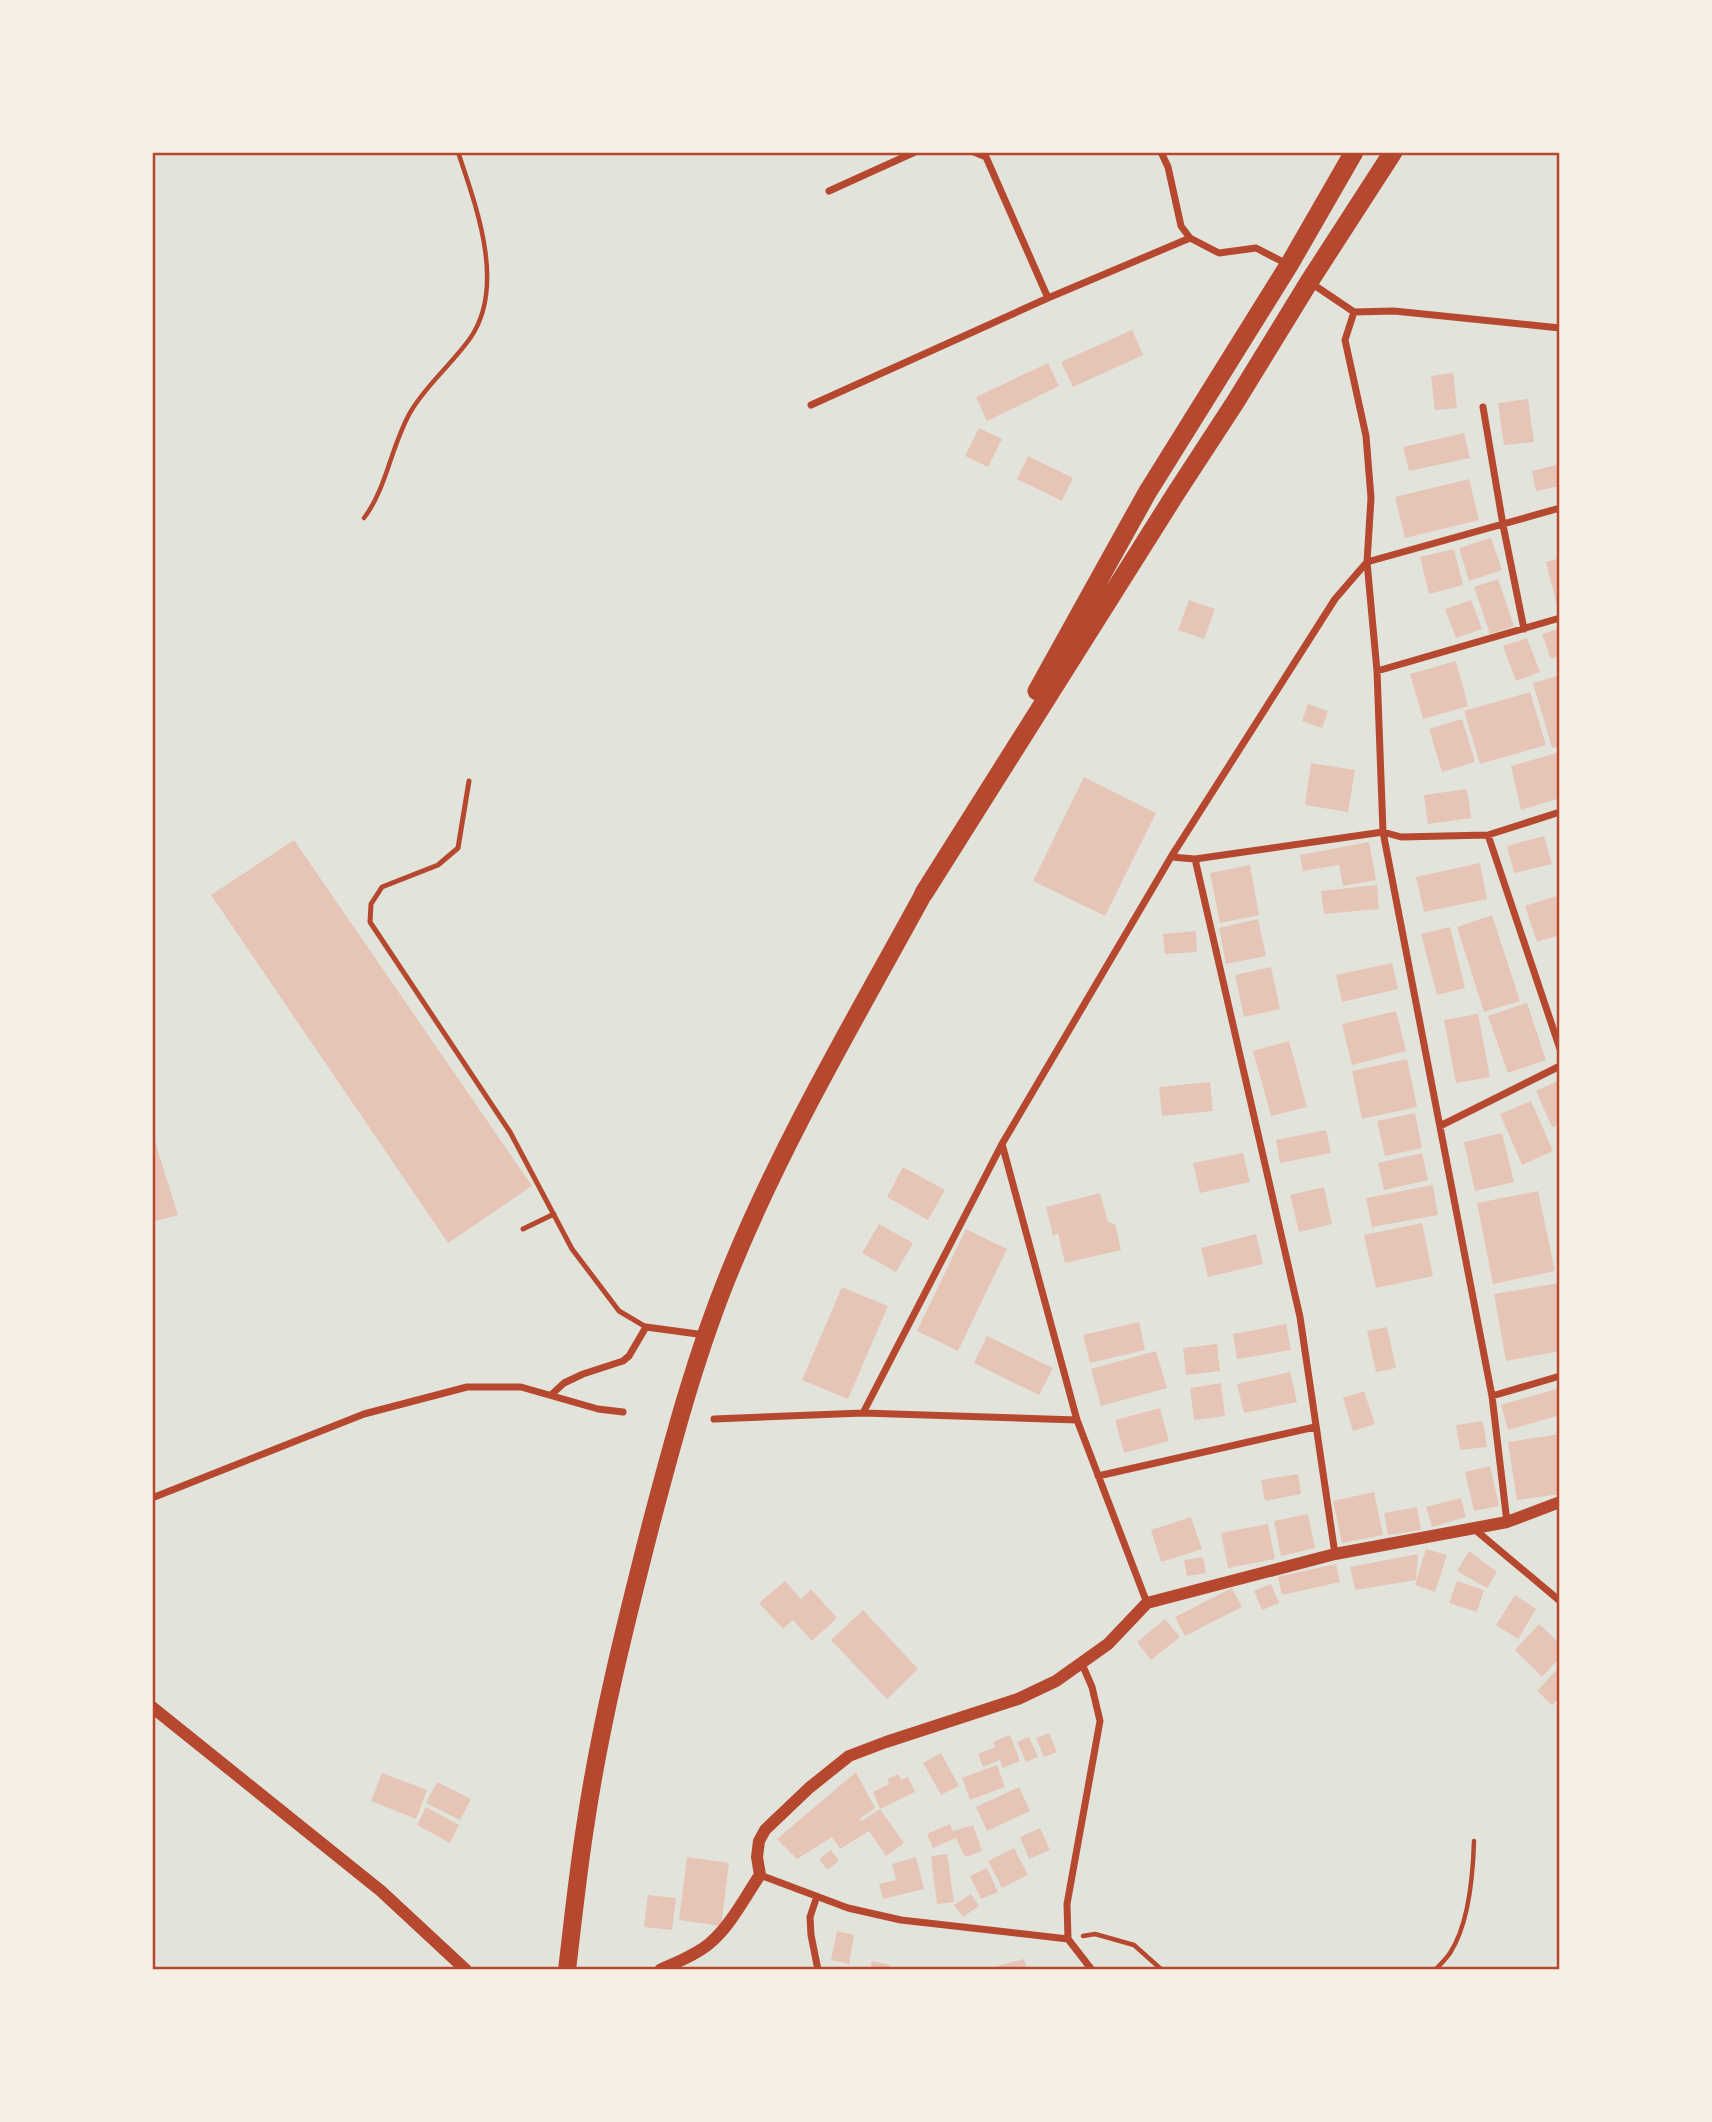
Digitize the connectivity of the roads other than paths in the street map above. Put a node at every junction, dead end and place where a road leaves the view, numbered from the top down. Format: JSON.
{"nodes":[{"id":1,"x":915,"y":152,"type":"edge"},
{"id":2,"x":974,"y":152,"type":"edge"},
{"id":3,"x":1161,"y":152,"type":"edge"},
{"id":4,"x":1354,"y":152,"type":"edge"},
{"id":5,"x":1393,"y":152,"type":"edge"},
{"id":6,"x":829,"y":191,"type":"dead end"},
{"id":7,"x":1190,"y":238,"type":"junction"},
{"id":8,"x":1289,"y":265,"type":"junction"},
{"id":9,"x":1309,"y":282,"type":"junction"},
{"id":10,"x":1048,"y":298,"type":"junction"},
{"id":11,"x":1354,"y":312,"type":"junction"},
{"id":12,"x":1560,"y":328,"type":"edge"},
{"id":13,"x":811,"y":405,"type":"dead end"},
{"id":14,"x":1483,"y":407,"type":"dead end"},
{"id":15,"x":1560,"y":508,"type":"edge"},
{"id":16,"x":1503,"y":524,"type":"junction"},
{"id":17,"x":1367,"y":562,"type":"junction"},
{"id":18,"x":1560,"y":618,"type":"edge"},
{"id":19,"x":1524,"y":629,"type":"junction"},
{"id":20,"x":1377,"y":671,"type":"junction"},
{"id":21,"x":469,"y":781,"type":"dead end"},
{"id":22,"x":1560,"y":812,"type":"edge"},
{"id":23,"x":1383,"y":832,"type":"junction"},
{"id":24,"x":1488,"y":835,"type":"junction"},
{"id":25,"x":1171,"y":857,"type":"junction"},
{"id":26,"x":1195,"y":859,"type":"junction"},
{"id":27,"x":924,"y":893,"type":"junction"},
{"id":28,"x":1560,"y":1049,"type":"edge"},
{"id":29,"x":1560,"y":1066,"type":"edge"},
{"id":30,"x":1440,"y":1126,"type":"junction"},
{"id":31,"x":1002,"y":1144,"type":"junction"},
{"id":32,"x":554,"y":1214,"type":"junction"},
{"id":33,"x":523,"y":1229,"type":"dead end"},
{"id":34,"x":646,"y":1327,"type":"junction"},
{"id":35,"x":706,"y":1335,"type":"junction"},
{"id":36,"x":1560,"y":1376,"type":"edge"},
{"id":37,"x":551,"y":1395,"type":"junction"},
{"id":38,"x":1492,"y":1396,"type":"junction"},
{"id":39,"x":622,"y":1412,"type":"dead end"},
{"id":40,"x":863,"y":1413,"type":"junction"},
{"id":41,"x":714,"y":1419,"type":"dead end"},
{"id":42,"x":1077,"y":1420,"type":"junction"},
{"id":43,"x":1315,"y":1427,"type":"junction"},
{"id":44,"x":1098,"y":1476,"type":"junction"},
{"id":45,"x":152,"y":1498,"type":"edge"},
{"id":46,"x":1560,"y":1502,"type":"edge"},
{"id":47,"x":1507,"y":1522,"type":"junction"},
{"id":48,"x":1472,"y":1528,"type":"junction"},
{"id":49,"x":1335,"y":1554,"type":"junction"},
{"id":50,"x":1560,"y":1601,"type":"edge"},
{"id":51,"x":1147,"y":1603,"type":"junction"},
{"id":52,"x":1082,"y":1664,"type":"junction"},
{"id":53,"x":152,"y":1707,"type":"edge"},
{"id":54,"x":760,"y":1875,"type":"junction"},
{"id":55,"x":817,"y":1896,"type":"junction"},
{"id":56,"x":1068,"y":1938,"type":"junction"},
{"id":57,"x":466,"y":1970,"type":"edge"},
{"id":58,"x":568,"y":1970,"type":"edge"},
{"id":59,"x":660,"y":1970,"type":"edge"},
{"id":60,"x":818,"y":1970,"type":"edge"},
{"id":61,"x":1092,"y":1970,"type":"edge"}],
"edges":[{"from":1,"to":6,"type":"street"},
{"from":2,"to":10,"type":"street"},
{"from":3,"to":7,"type":"street"},
{"from":4,"to":8,"type":"highway"},
{"from":5,"to":9,"type":"highway"},
{"from":7,"to":8,"type":"street"},
{"from":7,"to":10,"type":"street"},
{"from":8,"to":27,"type":"highway"},
{"from":9,"to":11,"type":"street"},
{"from":9,"to":27,"type":"highway"},
{"from":10,"to":13,"type":"street"},
{"from":11,"to":12,"type":"street"},
{"from":11,"to":17,"type":"street"},
{"from":14,"to":16,"type":"street"},
{"from":15,"to":16,"type":"street"},
{"from":16,"to":17,"type":"street"},
{"from":16,"to":19,"type":"street"},
{"from":17,"to":20,"type":"street"},
{"from":17,"to":25,"type":"street"},
{"from":18,"to":19,"type":"street"},
{"from":19,"to":20,"type":"street"},
{"from":20,"to":23,"type":"street"},
{"from":21,"to":32,"type":"lane"},
{"from":22,"to":24,"type":"street"},
{"from":23,"to":24,"type":"street"},
{"from":23,"to":26,"type":"street"},
{"from":23,"to":30,"type":"street"},
{"from":24,"to":28,"type":"street"},
{"from":25,"to":26,"type":"street"},
{"from":25,"to":31,"type":"street"},
{"from":26,"to":43,"type":"street"},
{"from":27,"to":35,"type":"main road"},
{"from":29,"to":30,"type":"street"},
{"from":30,"to":38,"type":"street"},
{"from":31,"to":40,"type":"street"},
{"from":31,"to":42,"type":"street"},
{"from":32,"to":33,"type":"lane"},
{"from":32,"to":34,"type":"lane"},
{"from":34,"to":35,"type":"street"},
{"from":34,"to":37,"type":"street"},
{"from":35,"to":58,"type":"main road"},
{"from":36,"to":38,"type":"street"},
{"from":37,"to":39,"type":"street"},
{"from":37,"to":45,"type":"street"},
{"from":38,"to":47,"type":"street"},
{"from":40,"to":41,"type":"street"},
{"from":40,"to":42,"type":"street"},
{"from":42,"to":44,"type":"street"},
{"from":43,"to":44,"type":"street"},
{"from":43,"to":49,"type":"street"},
{"from":44,"to":51,"type":"street"},
{"from":46,"to":47,"type":"street"},
{"from":47,"to":48,"type":"street"},
{"from":48,"to":49,"type":"street"},
{"from":48,"to":50,"type":"street"},
{"from":49,"to":51,"type":"street"},
{"from":51,"to":52,"type":"street"},
{"from":52,"to":54,"type":"street"},
{"from":52,"to":56,"type":"street"},
{"from":53,"to":57,"type":"street"},
{"from":54,"to":55,"type":"street"},
{"from":54,"to":59,"type":"street"},
{"from":55,"to":56,"type":"street"},
{"from":55,"to":60,"type":"street"},
{"from":56,"to":61,"type":"street"}]}
